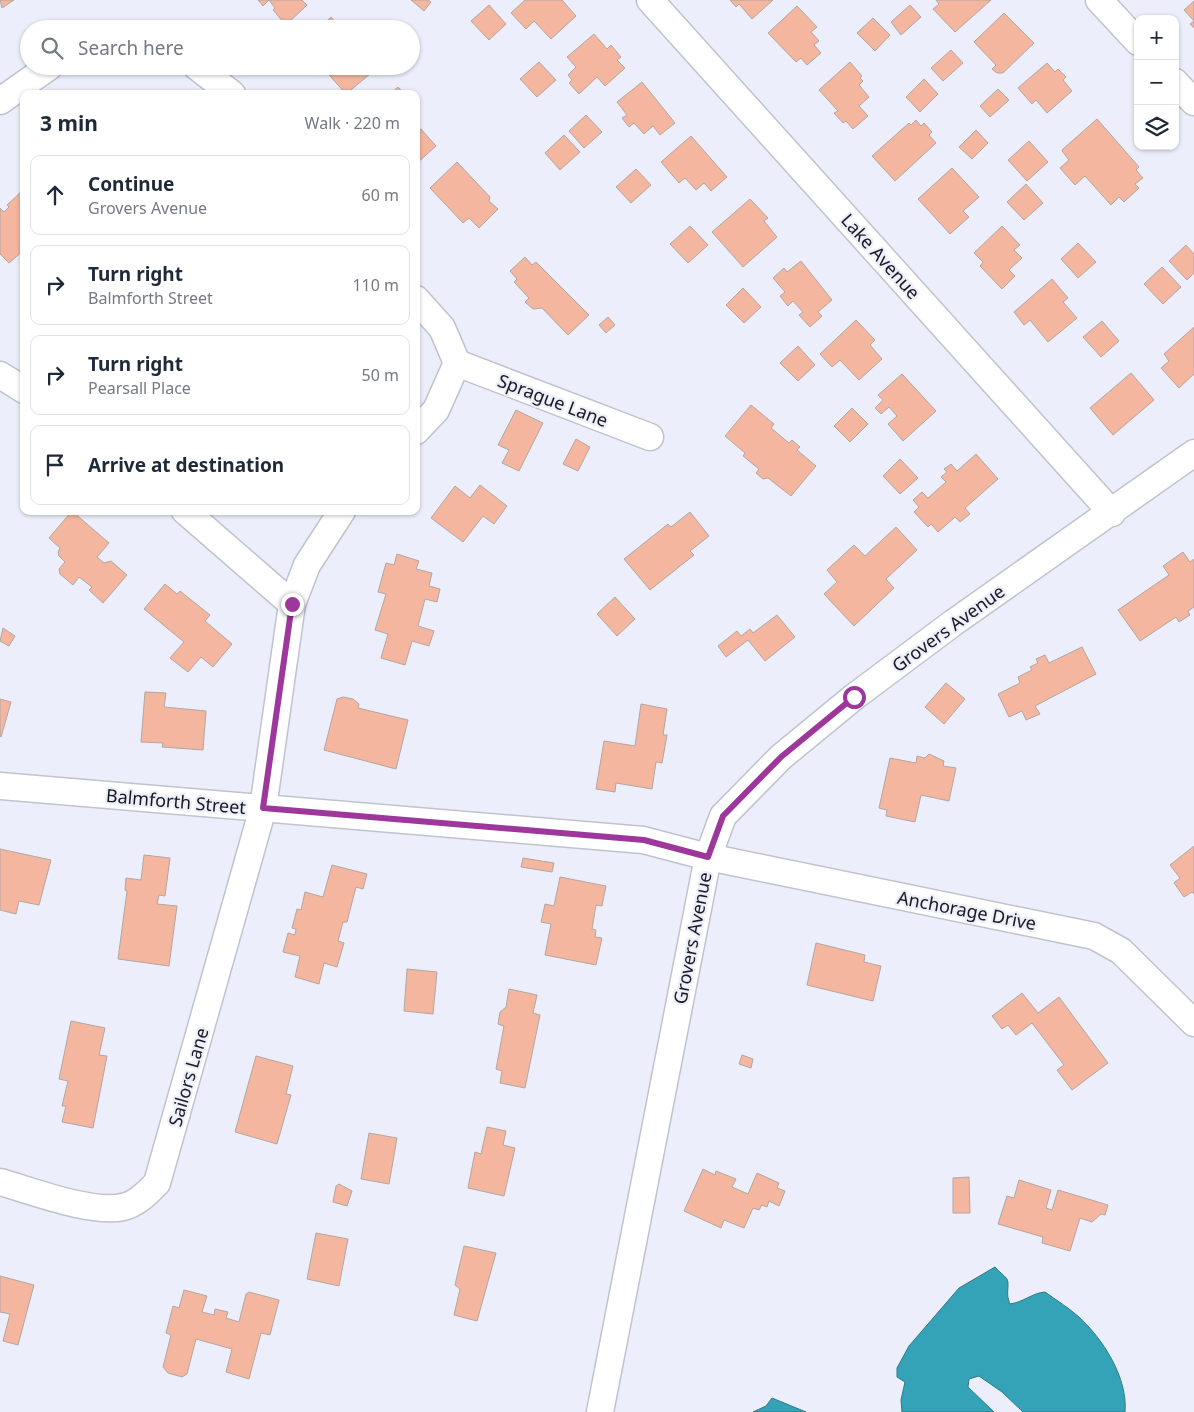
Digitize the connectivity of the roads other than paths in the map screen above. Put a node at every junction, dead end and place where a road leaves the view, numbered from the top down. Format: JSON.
{"nodes":[{"id":1,"x":650,"y":0,"type":"edge"},
{"id":2,"x":1099,"y":0,"type":"edge"},
{"id":3,"x":1134,"y":38,"type":"edge"},
{"id":4,"x":37,"y":75,"type":"edge"},
{"id":5,"x":208,"y":75,"type":"edge"},
{"id":6,"x":1179,"y":86,"type":"edge"},
{"id":7,"x":227,"y":90,"type":"edge"},
{"id":8,"x":0,"y":101,"type":"edge"},
{"id":9,"x":1194,"y":102,"type":"edge"},
{"id":10,"x":420,"y":303,"type":"edge"},
{"id":11,"x":457,"y":363,"type":"junction"},
{"id":12,"x":0,"y":375,"type":"edge"},
{"id":13,"x":20,"y":388,"type":"edge"},
{"id":14,"x":420,"y":427,"type":"edge"},
{"id":15,"x":650,"y":437,"type":"dead end"},
{"id":16,"x":1194,"y":453,"type":"edge"},
{"id":17,"x":1112,"y":513,"type":"junction"},
{"id":18,"x":190,"y":515,"type":"edge"},
{"id":19,"x":339,"y":515,"type":"edge"},
{"id":20,"x":292,"y":604,"type":"junction"},
{"id":21,"x":0,"y":786,"type":"edge"},
{"id":22,"x":263,"y":808,"type":"junction"},
{"id":23,"x":708,"y":857,"type":"junction"},
{"id":24,"x":1194,"y":1023,"type":"edge"},
{"id":25,"x":0,"y":1182,"type":"edge"},
{"id":26,"x":600,"y":1412,"type":"edge"}],
"edges":[{"from":1,"to":17,"type":"street","name":"Lake Avenue"},
{"from":2,"to":3,"type":"street"},
{"from":4,"to":8,"type":"street"},
{"from":5,"to":7,"type":"street"},
{"from":6,"to":9,"type":"street"},
{"from":10,"to":11,"type":"street"},
{"from":11,"to":14,"type":"street"},
{"from":11,"to":15,"type":"street","name":"Sprague Lane"},
{"from":12,"to":13,"type":"street"},
{"from":16,"to":17,"type":"street","name":"Grovers Avenue"},
{"from":17,"to":23,"type":"street","name":"Grovers Avenue"},
{"from":18,"to":20,"type":"street"},
{"from":19,"to":20,"type":"street","name":"Sailors Lane"},
{"from":20,"to":22,"type":"street","name":"Sailors Lane"},
{"from":21,"to":22,"type":"street","name":"Balmforth Street"},
{"from":22,"to":23,"type":"street","name":"Balmforth Street"},
{"from":22,"to":25,"type":"street","name":"Sailors Lane"},
{"from":23,"to":24,"type":"street","name":"Anchorage Drive"},
{"from":23,"to":26,"type":"street","name":"Grovers Avenue"}]}
